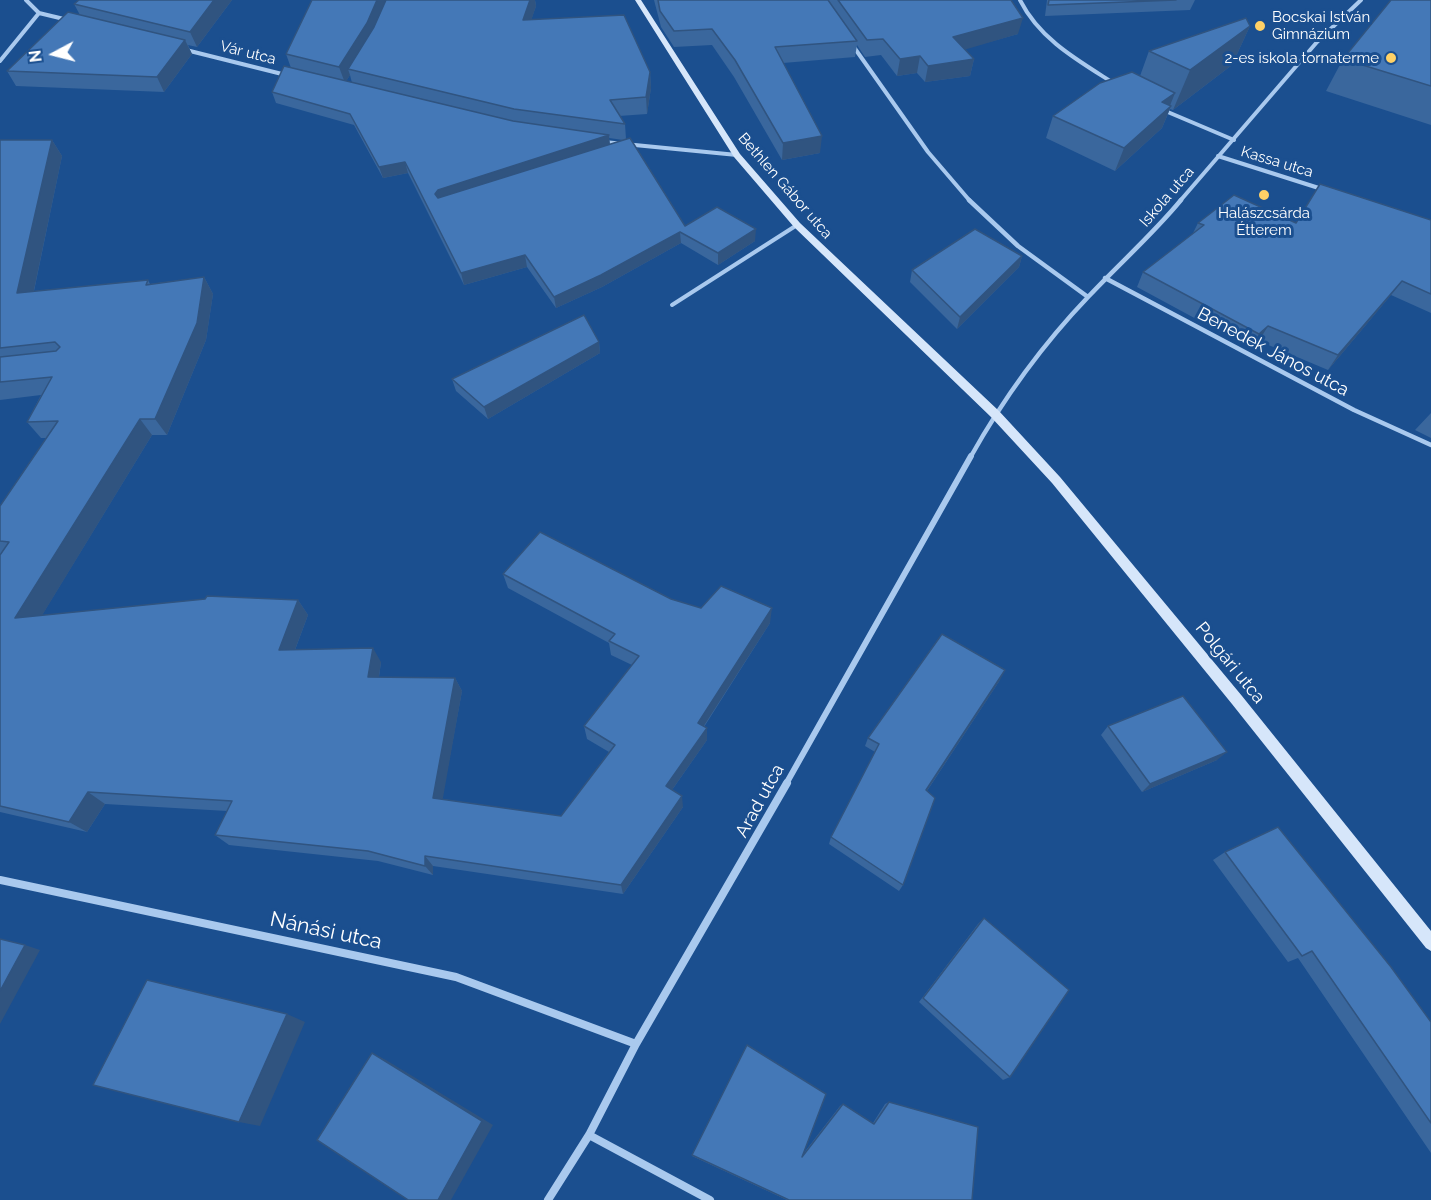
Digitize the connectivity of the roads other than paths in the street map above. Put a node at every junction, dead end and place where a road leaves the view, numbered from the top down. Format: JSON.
{"nodes":[{"id":1,"x":26,"y":0,"type":"edge"},
{"id":2,"x":638,"y":0,"type":"edge"},
{"id":3,"x":1020,"y":0,"type":"edge"},
{"id":4,"x":1361,"y":0,"type":"edge"},
{"id":5,"x":39,"y":14,"type":"junction"},
{"id":6,"x":70,"y":21,"type":"edge"},
{"id":7,"x":850,"y":41,"type":"edge"},
{"id":8,"x":181,"y":48,"type":"edge"},
{"id":9,"x":0,"y":61,"type":"edge"},
{"id":10,"x":294,"y":77,"type":"edge"},
{"id":11,"x":1118,"y":86,"type":"edge"},
{"id":12,"x":1158,"y":108,"type":"edge"},
{"id":13,"x":595,"y":140,"type":"edge"},
{"id":14,"x":1234,"y":140,"type":"junction"},
{"id":15,"x":628,"y":145,"type":"junction"},
{"id":16,"x":618,"y":149,"type":"edge"},
{"id":17,"x":737,"y":155,"type":"junction"},
{"id":18,"x":1218,"y":156,"type":"junction"},
{"id":19,"x":1330,"y":192,"type":"edge"},
{"id":20,"x":797,"y":225,"type":"junction"},
{"id":21,"x":1105,"y":278,"type":"junction"},
{"id":22,"x":1088,"y":297,"type":"junction"},
{"id":23,"x":672,"y":305,"type":"dead end"},
{"id":24,"x":994,"y":414,"type":"junction"},
{"id":25,"x":1431,"y":445,"type":"edge"},
{"id":26,"x":0,"y":880,"type":"edge"},
{"id":27,"x":1431,"y":942,"type":"edge"},
{"id":28,"x":636,"y":1044,"type":"junction"},
{"id":29,"x":589,"y":1135,"type":"junction"},
{"id":30,"x":548,"y":1200,"type":"edge"},
{"id":31,"x":710,"y":1200,"type":"edge"}],
"edges":[{"from":1,"to":5,"type":"street"},
{"from":2,"to":17,"type":"main road","name":"Bethlen Gábor utca"},
{"from":3,"to":11,"type":"street"},
{"from":4,"to":14,"type":"street","name":"Iskola utca"},
{"from":5,"to":6,"type":"street"},
{"from":5,"to":9,"type":"street"},
{"from":7,"to":22,"type":"street"},
{"from":8,"to":10,"type":"street","name":"Vár utca"},
{"from":12,"to":14,"type":"street"},
{"from":13,"to":15,"type":"street"},
{"from":14,"to":18,"type":"street","name":"Iskola utca"},
{"from":15,"to":16,"type":"street"},
{"from":15,"to":17,"type":"street"},
{"from":17,"to":20,"type":"main road","name":"Bethlen Gábor utca"},
{"from":18,"to":19,"type":"street","name":"Kassa utca"},
{"from":18,"to":21,"type":"street","name":"Iskola utca"},
{"from":20,"to":23,"type":"lane"},
{"from":20,"to":24,"type":"main road","name":"Bethlen Gábor utca"},
{"from":21,"to":22,"type":"street","name":"Iskola utca"},
{"from":21,"to":25,"type":"street","name":"Benedek János utca"},
{"from":22,"to":24,"type":"street","name":"Iskola utca"},
{"from":24,"to":27,"type":"main road","name":"Polgári utca"},
{"from":24,"to":28,"type":"street","name":"Arad utca"},
{"from":26,"to":28,"type":"street","name":"Nánási utca"},
{"from":28,"to":29,"type":"street","name":"Arad utca"},
{"from":29,"to":30,"type":"street","name":"Arad utca"},
{"from":29,"to":31,"type":"street"}]}
